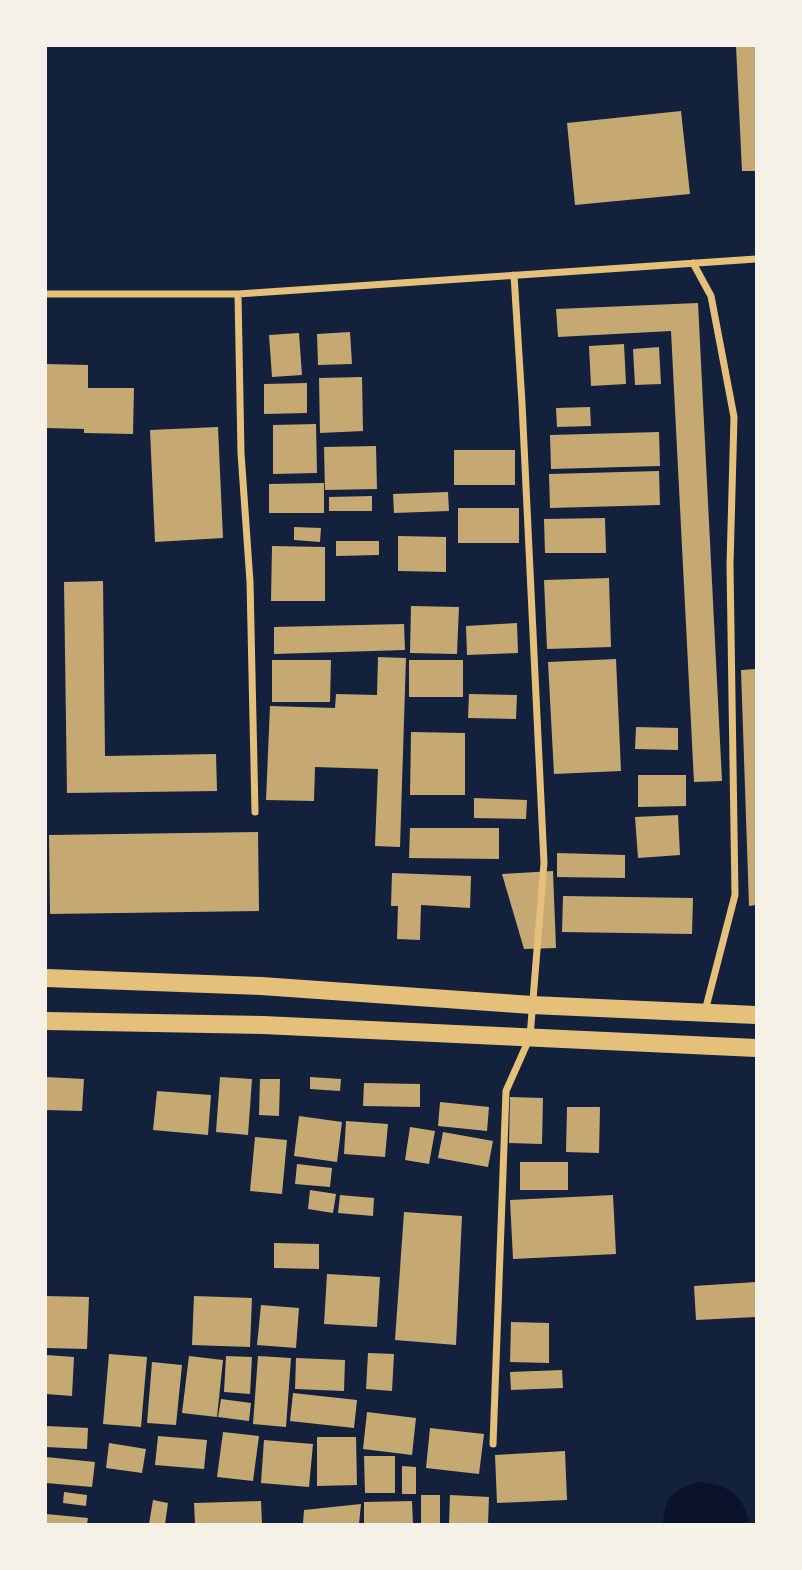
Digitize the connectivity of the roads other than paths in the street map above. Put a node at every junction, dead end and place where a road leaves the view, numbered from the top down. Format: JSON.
{"nodes":[{"id":1,"x":757,"y":259,"type":"edge"},
{"id":2,"x":693,"y":263,"type":"junction"},
{"id":3,"x":514,"y":275,"type":"junction"},
{"id":4,"x":46,"y":293,"type":"edge"},
{"id":5,"x":238,"y":294,"type":"junction"},
{"id":6,"x":255,"y":812,"type":"dead end"},
{"id":7,"x":46,"y":978,"type":"edge"},
{"id":8,"x":532,"y":1005,"type":"junction"},
{"id":9,"x":705,"y":1011,"type":"junction"},
{"id":10,"x":757,"y":1015,"type":"edge"},
{"id":11,"x":46,"y":1021,"type":"edge"},
{"id":12,"x":530,"y":1037,"type":"junction"},
{"id":13,"x":757,"y":1048,"type":"edge"},
{"id":14,"x":492,"y":1444,"type":"dead end"}],
"edges":[{"from":1,"to":2,"type":"street"},
{"from":2,"to":3,"type":"street"},
{"from":2,"to":9,"type":"street"},
{"from":3,"to":5,"type":"street"},
{"from":3,"to":8,"type":"street"},
{"from":4,"to":5,"type":"street"},
{"from":5,"to":6,"type":"street"},
{"from":7,"to":8,"type":"main road"},
{"from":8,"to":9,"type":"main road"},
{"from":8,"to":12,"type":"street"},
{"from":9,"to":10,"type":"main road"},
{"from":11,"to":12,"type":"main road"},
{"from":12,"to":13,"type":"main road"},
{"from":12,"to":14,"type":"street"}]}
